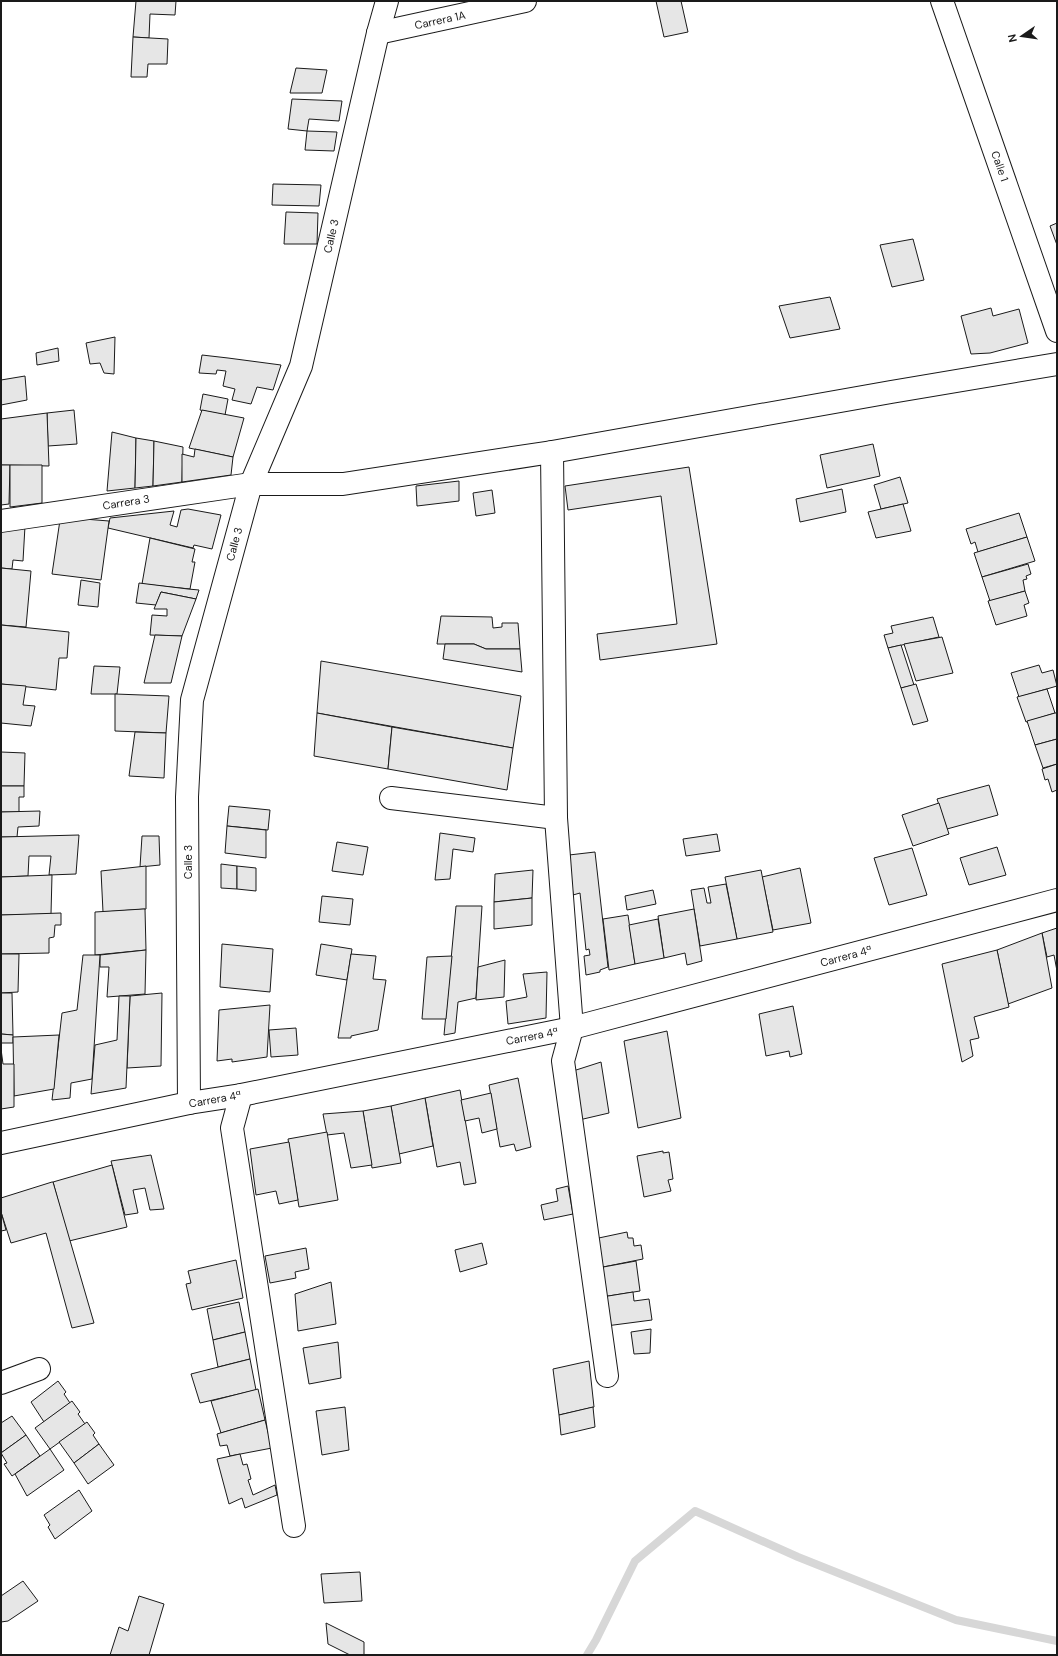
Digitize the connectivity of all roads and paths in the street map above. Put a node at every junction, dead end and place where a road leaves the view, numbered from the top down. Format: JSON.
{"nodes":[{"id":1,"x":387,"y":1,"type":"edge"},
{"id":2,"x":525,"y":1,"type":"edge"},
{"id":3,"x":942,"y":1,"type":"edge"},
{"id":4,"x":378,"y":33,"type":"junction"},
{"id":5,"x":1057,"y":330,"type":"edge"},
{"id":6,"x":1057,"y":364,"type":"edge"},
{"id":7,"x":552,"y":452,"type":"junction"},
{"id":8,"x":251,"y":484,"type":"junction"},
{"id":9,"x":1,"y":521,"type":"edge"},
{"id":10,"x":391,"y":798,"type":"dead end"},
{"id":11,"x":556,"y":818,"type":"junction"},
{"id":12,"x":1057,"y":900,"type":"edge"},
{"id":13,"x":572,"y":1028,"type":"junction"},
{"id":14,"x":241,"y":1095,"type":"junction"},
{"id":15,"x":189,"y":1103,"type":"junction"},
{"id":16,"x":1,"y":1143,"type":"edge"},
{"id":17,"x":39,"y":1369,"type":"dead end"},
{"id":18,"x":607,"y":1376,"type":"dead end"},
{"id":19,"x":1,"y":1383,"type":"edge"},
{"id":20,"x":294,"y":1526,"type":"dead end"}],
"edges":[{"from":1,"to":4,"type":"street","name":"Calle 3"},
{"from":2,"to":4,"type":"street","name":"Carrera 1A"},
{"from":3,"to":5,"type":"street","name":"Calle 1"},
{"from":4,"to":8,"type":"street","name":"Calle 3"},
{"from":6,"to":7,"type":"street","name":"Carrera 3"},
{"from":7,"to":8,"type":"street","name":"Carrera 3"},
{"from":7,"to":11,"type":"street"},
{"from":8,"to":9,"type":"street","name":"Carrera 3"},
{"from":8,"to":15,"type":"street","name":"Calle 3"},
{"from":10,"to":11,"type":"street"},
{"from":11,"to":13,"type":"street"},
{"from":12,"to":13,"type":"street","name":"Carrera 4ª"},
{"from":13,"to":14,"type":"street","name":"Carrera 4ª"},
{"from":13,"to":18,"type":"street"},
{"from":14,"to":15,"type":"street","name":"Carrera 4ª"},
{"from":14,"to":20,"type":"street"},
{"from":15,"to":16,"type":"street","name":"Carrera 4ª"},
{"from":17,"to":19,"type":"street"}]}
